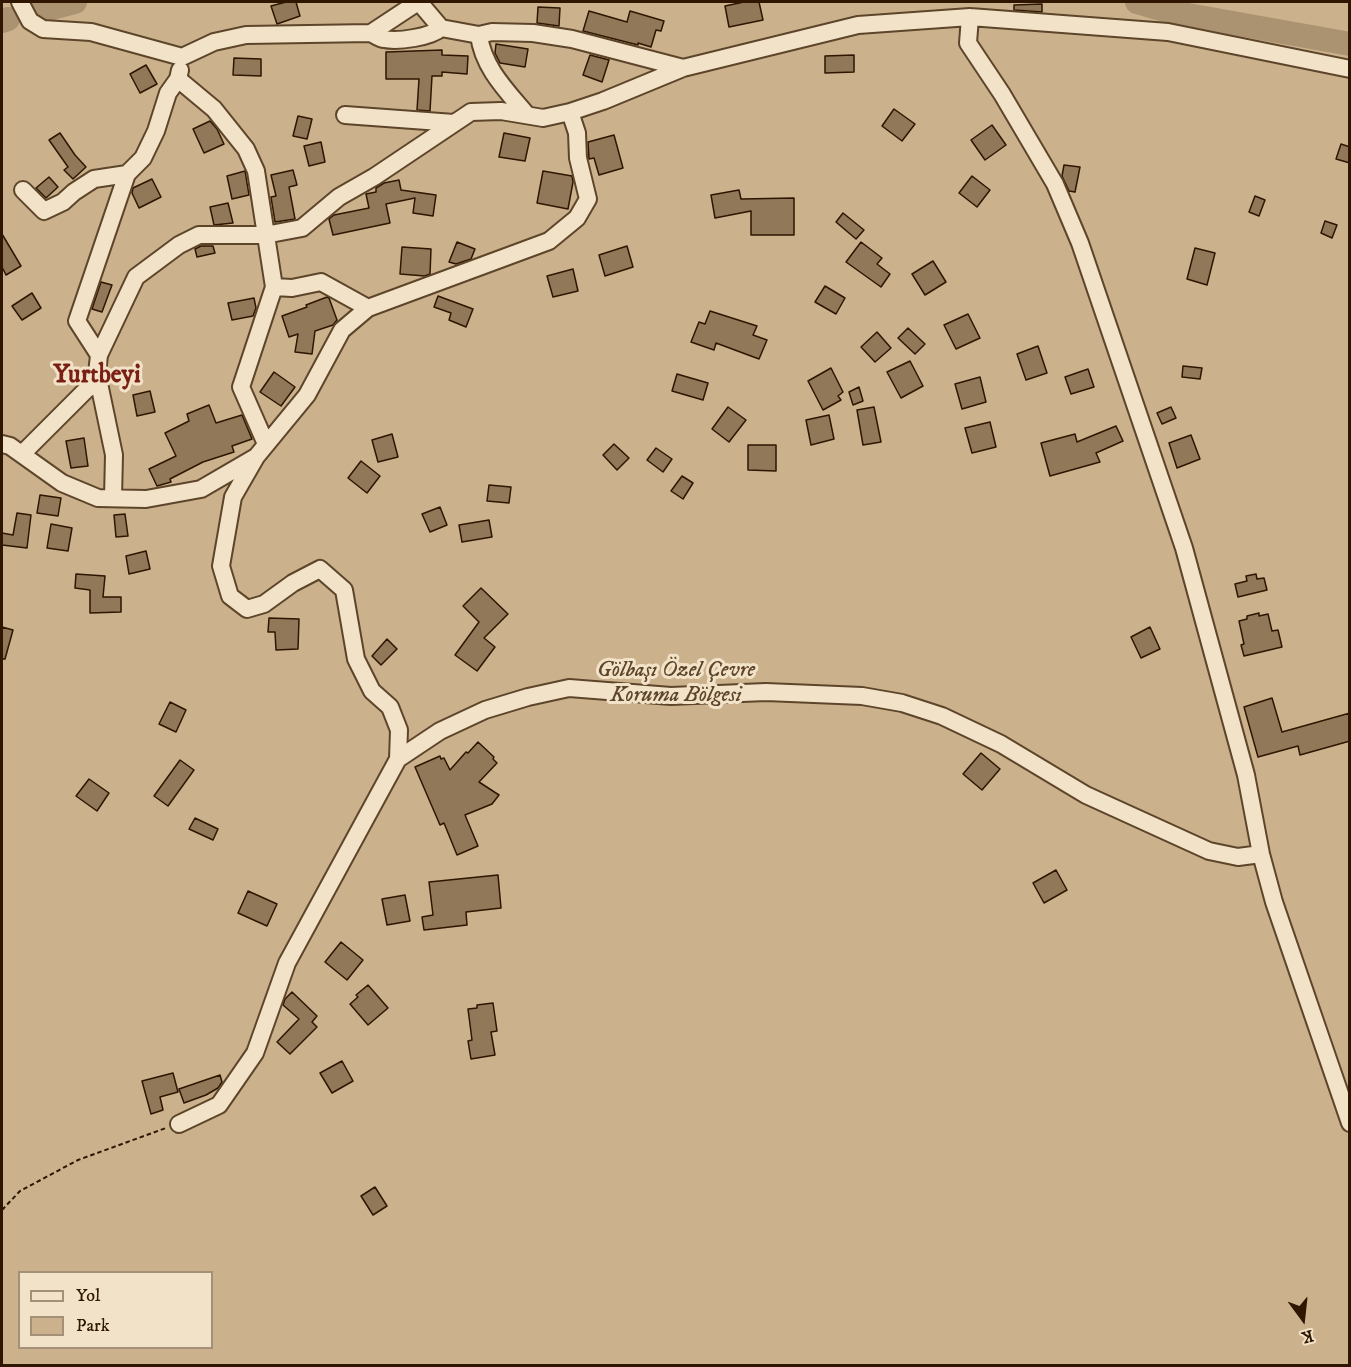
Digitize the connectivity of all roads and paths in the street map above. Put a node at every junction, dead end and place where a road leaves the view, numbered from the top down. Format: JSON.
{"nodes":[{"id":1,"x":21,"y":2,"type":"edge"},
{"id":2,"x":419,"y":2,"type":"edge"},
{"id":3,"x":962,"y":2,"type":"edge"},
{"id":4,"x":970,"y":17,"type":"junction"},
{"id":5,"x":441,"y":28,"type":"junction"},
{"id":6,"x":371,"y":33,"type":"junction"},
{"id":7,"x":479,"y":35,"type":"junction"},
{"id":8,"x":182,"y":57,"type":"junction"},
{"id":9,"x":683,"y":68,"type":"junction"},
{"id":10,"x":1350,"y":69,"type":"edge"},
{"id":11,"x":178,"y":80,"type":"junction"},
{"id":12,"x":570,"y":112,"type":"junction"},
{"id":13,"x":345,"y":115,"type":"dead end"},
{"id":14,"x":527,"y":115,"type":"junction"},
{"id":15,"x":454,"y":123,"type":"junction"},
{"id":16,"x":127,"y":174,"type":"junction"},
{"id":17,"x":23,"y":190,"type":"dead end"},
{"id":18,"x":265,"y":236,"type":"junction"},
{"id":19,"x":274,"y":287,"type":"junction"},
{"id":20,"x":368,"y":308,"type":"junction"},
{"id":21,"x":99,"y":355,"type":"junction"},
{"id":22,"x":96,"y":383,"type":"junction"},
{"id":23,"x":2,"y":444,"type":"edge"},
{"id":24,"x":261,"y":450,"type":"junction"},
{"id":25,"x":22,"y":454,"type":"junction"},
{"id":26,"x":113,"y":498,"type":"junction"},
{"id":27,"x":398,"y":759,"type":"junction"},
{"id":28,"x":1261,"y":854,"type":"junction"},
{"id":29,"x":1350,"y":1123,"type":"edge"},
{"id":30,"x":179,"y":1124,"type":"joint"},
{"id":31,"x":2,"y":1210,"type":"edge"}],
"edges":[{"from":1,"to":8,"type":"street"},
{"from":2,"to":5,"type":"street"},
{"from":2,"to":6,"type":"street"},
{"from":3,"to":4,"type":"street"},
{"from":4,"to":9,"type":"street"},
{"from":4,"to":10,"type":"street"},
{"from":4,"to":28,"type":"street"},
{"from":5,"to":6,"type":"street"},
{"from":5,"to":7,"type":"street"},
{"from":6,"to":8,"type":"street"},
{"from":7,"to":9,"type":"street"},
{"from":7,"to":14,"type":"street"},
{"from":8,"to":11,"type":"street"},
{"from":9,"to":12,"type":"street"},
{"from":11,"to":16,"type":"street"},
{"from":11,"to":18,"type":"street"},
{"from":12,"to":14,"type":"street"},
{"from":12,"to":20,"type":"street"},
{"from":13,"to":15,"type":"street"},
{"from":14,"to":15,"type":"street"},
{"from":15,"to":18,"type":"street"},
{"from":16,"to":17,"type":"street"},
{"from":16,"to":21,"type":"street"},
{"from":18,"to":19,"type":"street"},
{"from":18,"to":21,"type":"street"},
{"from":19,"to":20,"type":"street"},
{"from":19,"to":24,"type":"street"},
{"from":20,"to":24,"type":"street"},
{"from":21,"to":22,"type":"street"},
{"from":22,"to":25,"type":"street"},
{"from":22,"to":26,"type":"street"},
{"from":23,"to":25,"type":"street"},
{"from":24,"to":26,"type":"street"},
{"from":24,"to":27,"type":"street"},
{"from":25,"to":26,"type":"street"},
{"from":27,"to":28,"type":"street"},
{"from":27,"to":30,"type":"street"},
{"from":28,"to":29,"type":"street"},
{"from":30,"to":31,"type":"path"}]}
